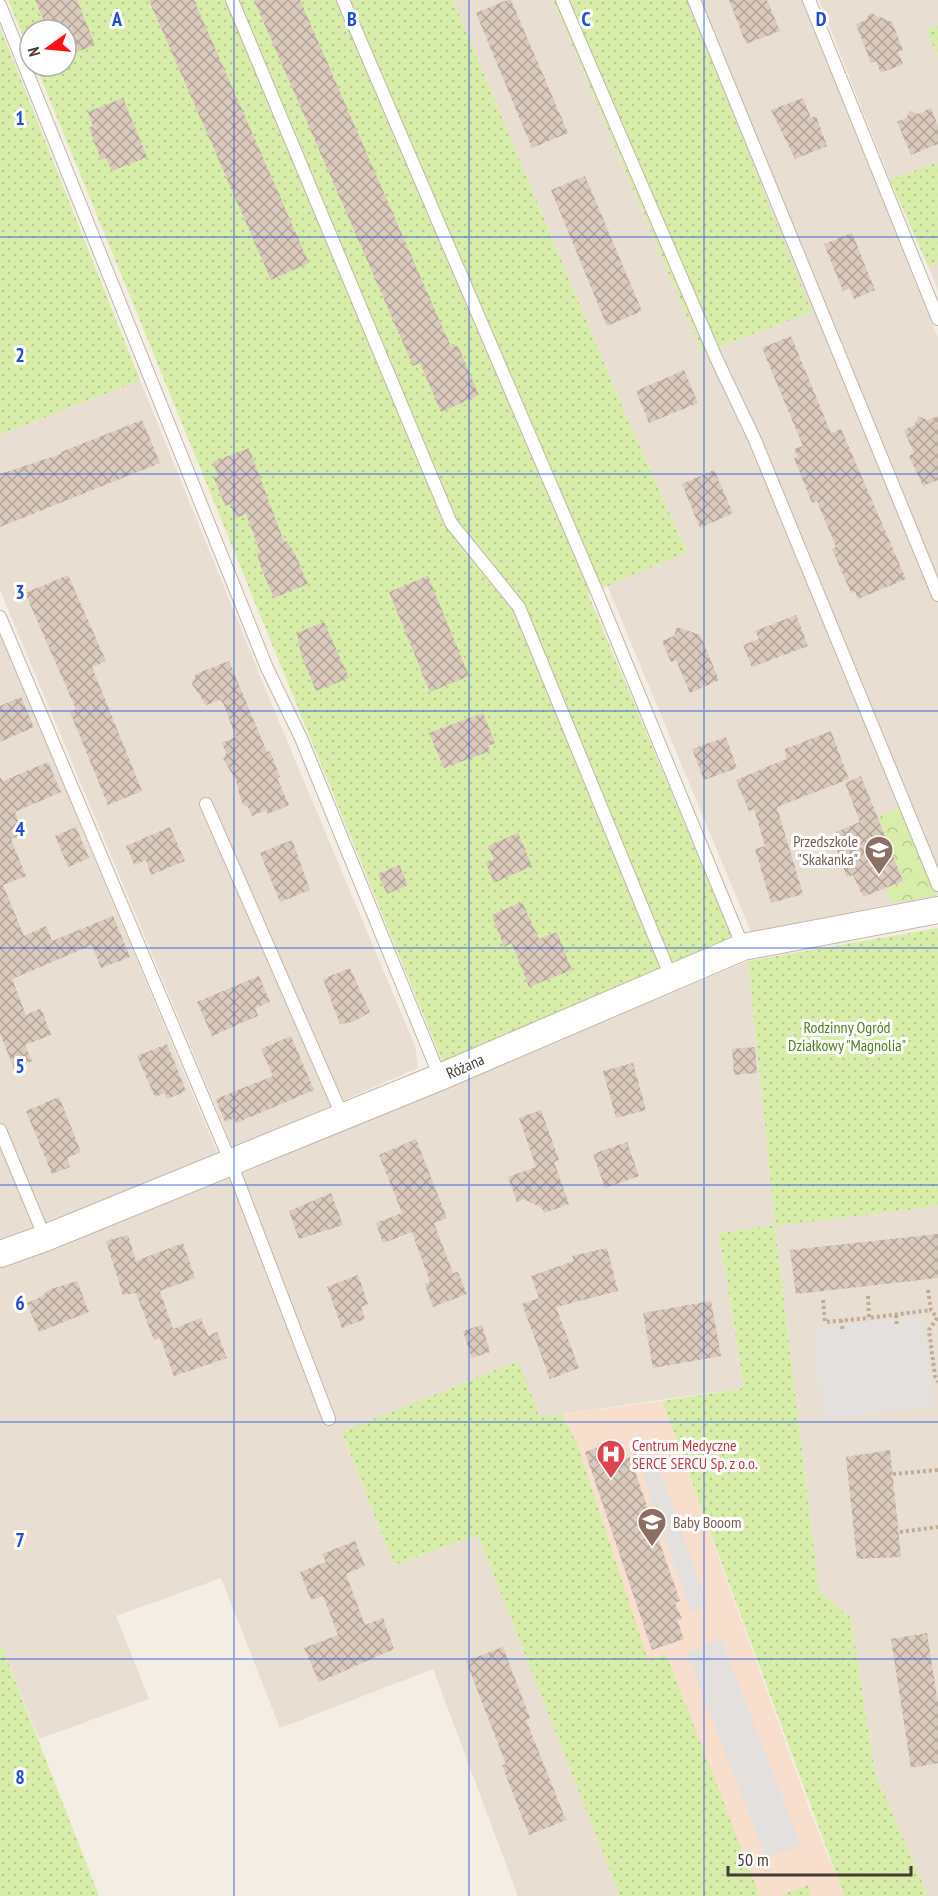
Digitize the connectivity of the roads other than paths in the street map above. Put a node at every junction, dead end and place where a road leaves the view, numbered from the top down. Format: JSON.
{"nodes":[{"id":1,"x":232,"y":0,"type":"edge"},
{"id":2,"x":343,"y":0,"type":"edge"},
{"id":3,"x":562,"y":0,"type":"edge"},
{"id":4,"x":694,"y":0,"type":"edge"},
{"id":5,"x":809,"y":0,"type":"edge"},
{"id":6,"x":0,"y":5,"type":"edge"},
{"id":7,"x":938,"y":319,"type":"edge"},
{"id":8,"x":938,"y":595,"type":"edge"},
{"id":9,"x":0,"y":617,"type":"edge"},
{"id":10,"x":206,"y":804,"type":"dead end"},
{"id":11,"x":938,"y":885,"type":"edge"},
{"id":12,"x":938,"y":910,"type":"edge"},
{"id":13,"x":743,"y":947,"type":"junction"},
{"id":14,"x":671,"y":977,"type":"junction"},
{"id":15,"x":440,"y":1077,"type":"junction"},
{"id":16,"x":342,"y":1115,"type":"junction"},
{"id":17,"x":0,"y":1130,"type":"edge"},
{"id":18,"x":231,"y":1163,"type":"junction"},
{"id":19,"x":45,"y":1238,"type":"junction"},
{"id":20,"x":0,"y":1254,"type":"edge"},
{"id":21,"x":329,"y":1419,"type":"dead end"}],
"edges":[{"from":1,"to":14,"type":"lane"},
{"from":2,"to":13,"type":"lane"},
{"from":3,"to":11,"type":"lane"},
{"from":4,"to":8,"type":"lane"},
{"from":5,"to":7,"type":"lane"},
{"from":6,"to":15,"type":"lane"},
{"from":9,"to":18,"type":"lane"},
{"from":10,"to":16,"type":"lane"},
{"from":12,"to":13,"type":"street","name":"Różana"},
{"from":13,"to":14,"type":"street","name":"Różana"},
{"from":14,"to":15,"type":"street","name":"Różana"},
{"from":15,"to":16,"type":"street","name":"Różana"},
{"from":16,"to":18,"type":"street","name":"Różana"},
{"from":17,"to":19,"type":"lane"},
{"from":18,"to":19,"type":"street","name":"Różana"},
{"from":18,"to":21,"type":"lane"},
{"from":19,"to":20,"type":"street","name":"Różana"}]}
